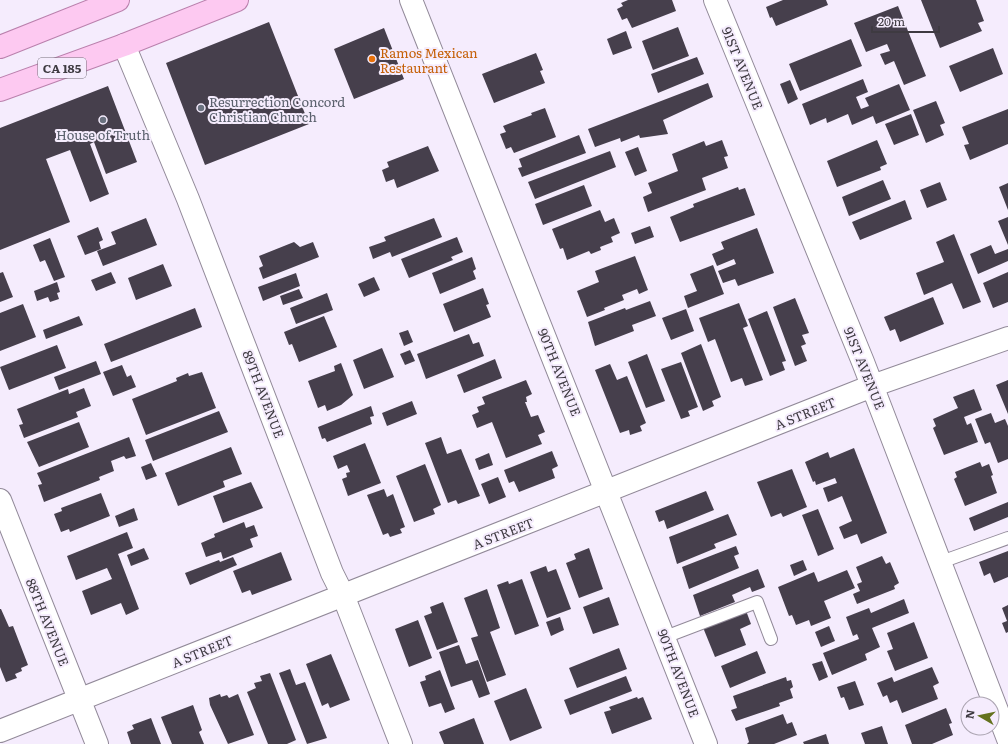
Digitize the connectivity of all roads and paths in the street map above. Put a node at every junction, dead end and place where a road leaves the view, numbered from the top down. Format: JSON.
{"nodes":[{"id":1,"x":118,"y":0,"type":"edge"},
{"id":2,"x":237,"y":0,"type":"edge"},
{"id":3,"x":411,"y":0,"type":"edge"},
{"id":4,"x":715,"y":0,"type":"edge"},
{"id":5,"x":124,"y":45,"type":"junction"},
{"id":6,"x":0,"y":47,"type":"edge"},
{"id":7,"x":0,"y":90,"type":"edge"},
{"id":8,"x":1008,"y":338,"type":"edge"},
{"id":9,"x":872,"y":386,"type":"junction"},
{"id":10,"x":608,"y":491,"type":"junction"},
{"id":11,"x":0,"y":500,"type":"edge"},
{"id":12,"x":1008,"y":538,"type":"edge"},
{"id":13,"x":941,"y":562,"type":"junction"},
{"id":14,"x":343,"y":595,"type":"junction"},
{"id":15,"x":665,"y":637,"type":"junction"},
{"id":16,"x":771,"y":639,"type":"dead end"},
{"id":17,"x":79,"y":700,"type":"junction"},
{"id":18,"x":0,"y":731,"type":"edge"},
{"id":19,"x":1008,"y":739,"type":"edge"},
{"id":20,"x":96,"y":744,"type":"edge"},
{"id":21,"x":401,"y":744,"type":"edge"},
{"id":22,"x":706,"y":744,"type":"edge"}],
"edges":[{"from":1,"to":6,"type":"main road"},
{"from":2,"to":5,"type":"main road","number":"CA 185"},
{"from":3,"to":10,"type":"street","name":"90TH AVENUE"},
{"from":4,"to":9,"type":"street","name":"91ST AVENUE"},
{"from":5,"to":7,"type":"main road","number":"CA 185"},
{"from":5,"to":14,"type":"street","name":"89TH AVENUE"},
{"from":8,"to":9,"type":"street","name":"A STREET"},
{"from":9,"to":10,"type":"street","name":"A STREET"},
{"from":9,"to":13,"type":"street","name":"91ST AVENUE"},
{"from":10,"to":14,"type":"street","name":"A STREET"},
{"from":10,"to":15,"type":"street","name":"90TH AVENUE"},
{"from":11,"to":17,"type":"street","name":"88TH AVENUE"},
{"from":12,"to":13,"type":"lane"},
{"from":13,"to":19,"type":"street","name":"91ST AVENUE"},
{"from":14,"to":17,"type":"street","name":"A STREET"},
{"from":14,"to":21,"type":"street","name":"89TH AVENUE"},
{"from":15,"to":16,"type":"lane"},
{"from":15,"to":22,"type":"street","name":"90TH AVENUE"},
{"from":17,"to":18,"type":"street","name":"A STREET"},
{"from":17,"to":20,"type":"street","name":"88TH AVENUE"}]}
